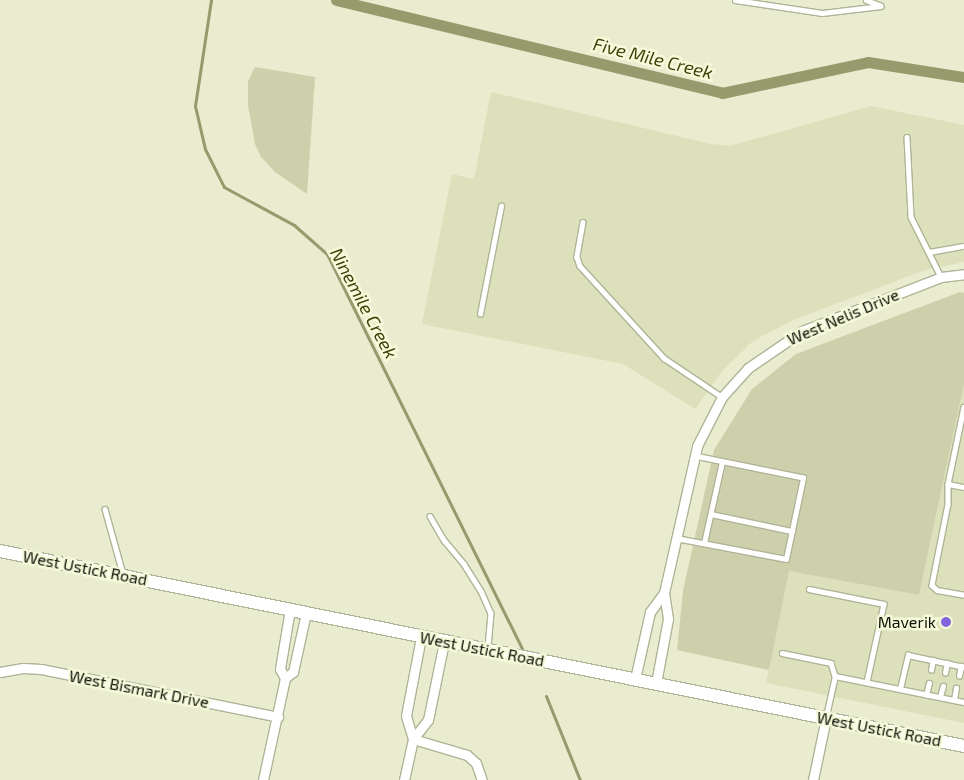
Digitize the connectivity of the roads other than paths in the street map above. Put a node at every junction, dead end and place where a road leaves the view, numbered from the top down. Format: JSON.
{"nodes":[{"id":1,"x":734,"y":0,"type":"edge"},
{"id":2,"x":866,"y":0,"type":"edge"},
{"id":3,"x":907,"y":137,"type":"dead end"},
{"id":4,"x":501,"y":206,"type":"dead end"},
{"id":5,"x":583,"y":222,"type":"dead end"},
{"id":6,"x":964,"y":246,"type":"edge"},
{"id":7,"x":929,"y":252,"type":"junction"},
{"id":8,"x":964,"y":274,"type":"edge"},
{"id":9,"x":941,"y":277,"type":"junction"},
{"id":10,"x":480,"y":314,"type":"dead end"},
{"id":11,"x":722,"y":397,"type":"junction"},
{"id":12,"x":964,"y":407,"type":"edge"},
{"id":13,"x":694,"y":456,"type":"junction"},
{"id":14,"x":722,"y":462,"type":"junction"},
{"id":15,"x":948,"y":484,"type":"junction"},
{"id":16,"x":964,"y":487,"type":"edge"},
{"id":17,"x":105,"y":509,"type":"dead end"},
{"id":18,"x":711,"y":514,"type":"junction"},
{"id":19,"x":430,"y":516,"type":"dead end"},
{"id":20,"x":792,"y":531,"type":"junction"},
{"id":21,"x":675,"y":538,"type":"junction"},
{"id":22,"x":704,"y":543,"type":"junction"},
{"id":23,"x":0,"y":551,"type":"edge"},
{"id":24,"x":124,"y":576,"type":"junction"},
{"id":25,"x":809,"y":589,"type":"dead end"},
{"id":26,"x":664,"y":593,"type":"junction"},
{"id":27,"x":964,"y":596,"type":"edge"},
{"id":28,"x":290,"y":609,"type":"junction"},
{"id":29,"x":306,"y":613,"type":"junction"},
{"id":30,"x":421,"y":637,"type":"junction"},
{"id":31,"x":444,"y":642,"type":"junction"},
{"id":32,"x":488,"y":651,"type":"junction"},
{"id":33,"x":782,"y":653,"type":"dead end"},
{"id":34,"x":933,"y":660,"type":"junction"},
{"id":35,"x":947,"y":664,"type":"junction"},
{"id":36,"x":962,"y":667,"type":"edge"},
{"id":37,"x":931,"y":670,"type":"dead end"},
{"id":38,"x":0,"y":672,"type":"edge"},
{"id":39,"x":945,"y":673,"type":"dead end"},
{"id":40,"x":835,"y":676,"type":"junction"},
{"id":41,"x":959,"y":676,"type":"dead end"},
{"id":42,"x":285,"y":678,"type":"junction"},
{"id":43,"x":635,"y":680,"type":"junction"},
{"id":44,"x":867,"y":682,"type":"junction"},
{"id":45,"x":929,"y":683,"type":"dead end"},
{"id":46,"x":656,"y":684,"type":"junction"},
{"id":47,"x":943,"y":686,"type":"dead end"},
{"id":48,"x":956,"y":688,"type":"dead end"},
{"id":49,"x":900,"y":689,"type":"junction"},
{"id":50,"x":926,"y":694,"type":"junction"},
{"id":51,"x":940,"y":698,"type":"junction"},
{"id":52,"x":954,"y":700,"type":"junction"},
{"id":53,"x":964,"y":702,"type":"edge"},
{"id":54,"x":278,"y":717,"type":"junction"},
{"id":55,"x":826,"y":718,"type":"junction"},
{"id":56,"x":413,"y":740,"type":"junction"},
{"id":57,"x":964,"y":746,"type":"edge"},
{"id":58,"x":263,"y":780,"type":"edge"},
{"id":59,"x":404,"y":780,"type":"edge"},
{"id":60,"x":482,"y":780,"type":"edge"},
{"id":61,"x":813,"y":780,"type":"edge"}],
"edges":[{"from":1,"to":2,"type":"lane"},
{"from":3,"to":7,"type":"lane"},
{"from":4,"to":10,"type":"lane"},
{"from":5,"to":11,"type":"lane"},
{"from":6,"to":7,"type":"lane"},
{"from":7,"to":9,"type":"lane"},
{"from":8,"to":9,"type":"street","name":"West Nelis Drive"},
{"from":9,"to":11,"type":"street","name":"West Nelis Drive"},
{"from":11,"to":13,"type":"street","name":"West Nelis Drive"},
{"from":12,"to":15,"type":"lane"},
{"from":13,"to":14,"type":"lane"},
{"from":13,"to":21,"type":"street","name":"West Nelis Drive"},
{"from":14,"to":18,"type":"lane"},
{"from":14,"to":20,"type":"lane"},
{"from":15,"to":16,"type":"lane"},
{"from":15,"to":27,"type":"lane"},
{"from":17,"to":24,"type":"lane"},
{"from":18,"to":20,"type":"lane"},
{"from":18,"to":22,"type":"lane"},
{"from":19,"to":32,"type":"lane"},
{"from":20,"to":22,"type":"lane"},
{"from":21,"to":22,"type":"lane"},
{"from":21,"to":26,"type":"street","name":"West Nelis Drive"},
{"from":23,"to":24,"type":"main road","name":"West Ustick Road"},
{"from":24,"to":28,"type":"main road","name":"West Ustick Road"},
{"from":25,"to":44,"type":"lane"},
{"from":26,"to":43,"type":"street"},
{"from":26,"to":46,"type":"street"},
{"from":28,"to":29,"type":"main road","name":"West Ustick Road"},
{"from":28,"to":42,"type":"street"},
{"from":29,"to":30,"type":"main road","name":"West Ustick Road"},
{"from":29,"to":42,"type":"street"},
{"from":30,"to":31,"type":"main road","name":"West Ustick Road"},
{"from":30,"to":56,"type":"street"},
{"from":31,"to":32,"type":"main road","name":"West Ustick Road"},
{"from":31,"to":56,"type":"street"},
{"from":32,"to":43,"type":"main road","name":"West Ustick Road"},
{"from":33,"to":40,"type":"lane"},
{"from":34,"to":35,"type":"lane"},
{"from":34,"to":37,"type":"lane"},
{"from":34,"to":49,"type":"lane"},
{"from":35,"to":36,"type":"lane"},
{"from":35,"to":39,"type":"lane"},
{"from":36,"to":41,"type":"lane"},
{"from":38,"to":54,"type":"street","name":"West Bismark Drive"},
{"from":40,"to":44,"type":"lane"},
{"from":40,"to":55,"type":"lane"},
{"from":42,"to":54,"type":"street"},
{"from":43,"to":46,"type":"main road","name":"West Ustick Road"},
{"from":44,"to":49,"type":"lane"},
{"from":45,"to":50,"type":"lane"},
{"from":46,"to":55,"type":"main road","name":"West Ustick Road"},
{"from":47,"to":51,"type":"lane"},
{"from":48,"to":52,"type":"lane"},
{"from":49,"to":50,"type":"lane"},
{"from":50,"to":51,"type":"lane"},
{"from":51,"to":52,"type":"lane"},
{"from":52,"to":53,"type":"lane"},
{"from":54,"to":58,"type":"street"},
{"from":55,"to":57,"type":"main road","name":"West Ustick Road"},
{"from":55,"to":61,"type":"street"},
{"from":56,"to":59,"type":"street"},
{"from":56,"to":60,"type":"street"}]}
